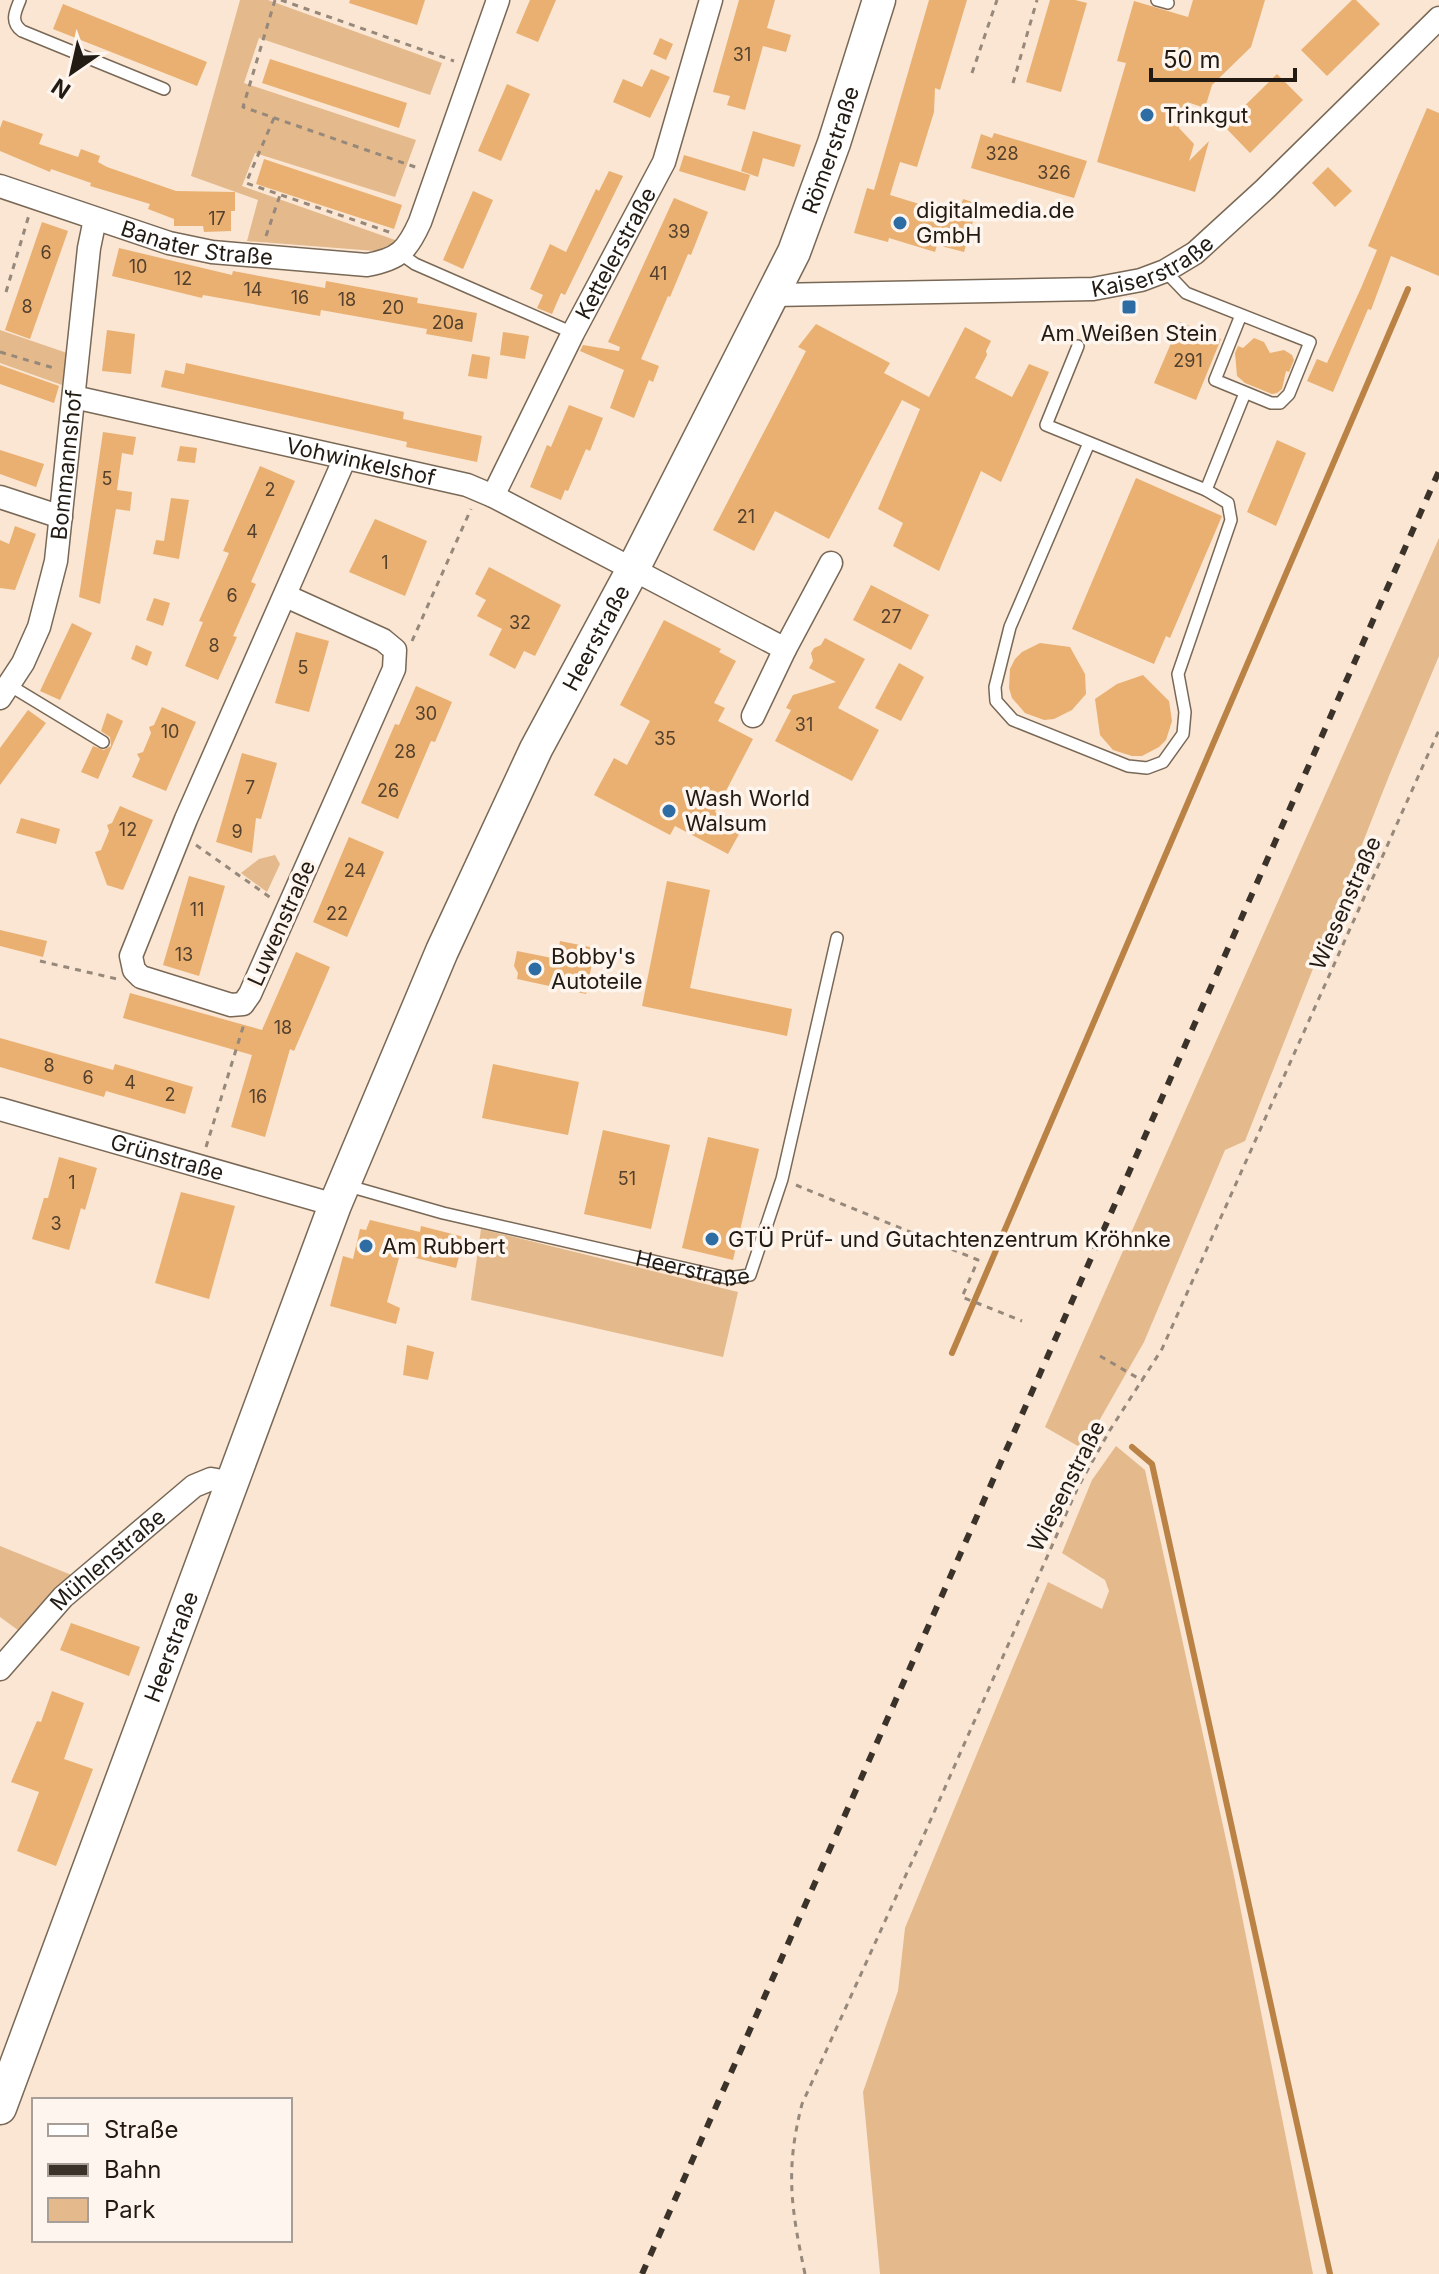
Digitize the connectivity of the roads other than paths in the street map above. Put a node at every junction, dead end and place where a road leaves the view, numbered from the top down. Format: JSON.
{"nodes":[{"id":1,"x":20,"y":0,"type":"edge"},
{"id":2,"x":498,"y":0,"type":"edge"},
{"id":3,"x":711,"y":0,"type":"edge"},
{"id":4,"x":879,"y":0,"type":"edge"},
{"id":5,"x":1439,"y":18,"type":"edge"},
{"id":6,"x":164,"y":89,"type":"dead end"},
{"id":7,"x":0,"y":186,"type":"edge"},
{"id":8,"x":95,"y":219,"type":"junction"},
{"id":9,"x":406,"y":247,"type":"junction"},
{"id":10,"x":1165,"y":271,"type":"junction"},
{"id":11,"x":773,"y":295,"type":"junction"},
{"id":12,"x":1241,"y":315,"type":"junction"},
{"id":13,"x":573,"y":333,"type":"junction"},
{"id":14,"x":1078,"y":346,"type":"dead end"},
{"id":15,"x":1245,"y":393,"type":"junction"},
{"id":16,"x":74,"y":397,"type":"junction"},
{"id":17,"x":1089,"y":443,"type":"junction"},
{"id":18,"x":345,"y":458,"type":"junction"},
{"id":19,"x":1206,"y":490,"type":"junction"},
{"id":20,"x":486,"y":493,"type":"junction"},
{"id":21,"x":0,"y":497,"type":"edge"},
{"id":22,"x":61,"y":517,"type":"junction"},
{"id":23,"x":831,"y":563,"type":"dead end"},
{"id":24,"x":632,"y":571,"type":"junction"},
{"id":25,"x":286,"y":596,"type":"junction"},
{"id":26,"x":785,"y":649,"type":"junction"},
{"id":27,"x":4,"y":691,"type":"edge"},
{"id":28,"x":753,"y":716,"type":"dead end"},
{"id":29,"x":103,"y":742,"type":"dead end"},
{"id":30,"x":837,"y":938,"type":"dead end"},
{"id":31,"x":0,"y":1109,"type":"edge"},
{"id":32,"x":340,"y":1194,"type":"junction"},
{"id":33,"x":233,"y":1483,"type":"junction"},
{"id":34,"x":0,"y":1669,"type":"edge"},
{"id":35,"x":0,"y":2108,"type":"edge"}],
"edges":[{"from":1,"to":6,"type":"lane"},
{"from":2,"to":9,"type":"street"},
{"from":3,"to":13,"type":"street","name":"Kettelerstraße"},
{"from":4,"to":11,"type":"main road","name":"Römerstraße"},
{"from":5,"to":10,"type":"street","name":"Kaiserstraße"},
{"from":7,"to":8,"type":"street","name":"Banater Straße"},
{"from":8,"to":9,"type":"street","name":"Banater Straße"},
{"from":8,"to":16,"type":"street","name":"Bommannshof"},
{"from":9,"to":13,"type":"lane"},
{"from":10,"to":11,"type":"street","name":"Kaiserstraße"},
{"from":10,"to":12,"type":"lane"},
{"from":11,"to":24,"type":"main road","name":"Heerstraße"},
{"from":12,"to":15,"type":"lane"},
{"from":12,"to":15,"type":"lane"},
{"from":13,"to":20,"type":"street","name":"Kettelerstraße"},
{"from":14,"to":17,"type":"lane"},
{"from":15,"to":19,"type":"lane"},
{"from":16,"to":18,"type":"street","name":"Vohwinkelshof"},
{"from":16,"to":22,"type":"street","name":"Bommannshof"},
{"from":17,"to":19,"type":"lane"},
{"from":17,"to":19,"type":"lane"},
{"from":18,"to":20,"type":"street","name":"Vohwinkelshof"},
{"from":18,"to":25,"type":"street"},
{"from":20,"to":24,"type":"street","name":"Vohwinkelshof"},
{"from":21,"to":22,"type":"street"},
{"from":22,"to":27,"type":"street","name":"Bommannshof"},
{"from":23,"to":26,"type":"street"},
{"from":24,"to":26,"type":"street","name":"Heerstraße"},
{"from":24,"to":32,"type":"main road","name":"Heerstraße"},
{"from":25,"to":25,"type":"street","name":"Luwenstraße"},
{"from":26,"to":28,"type":"street"},
{"from":27,"to":29,"type":"lane"},
{"from":30,"to":32,"type":"lane","name":"Heerstraße"},
{"from":31,"to":32,"type":"street","name":"Grünstraße"},
{"from":32,"to":33,"type":"main road","name":"Heerstraße"},
{"from":33,"to":34,"type":"street","name":"Mühlenstraße"},
{"from":33,"to":35,"type":"main road","name":"Heerstraße"}]}
